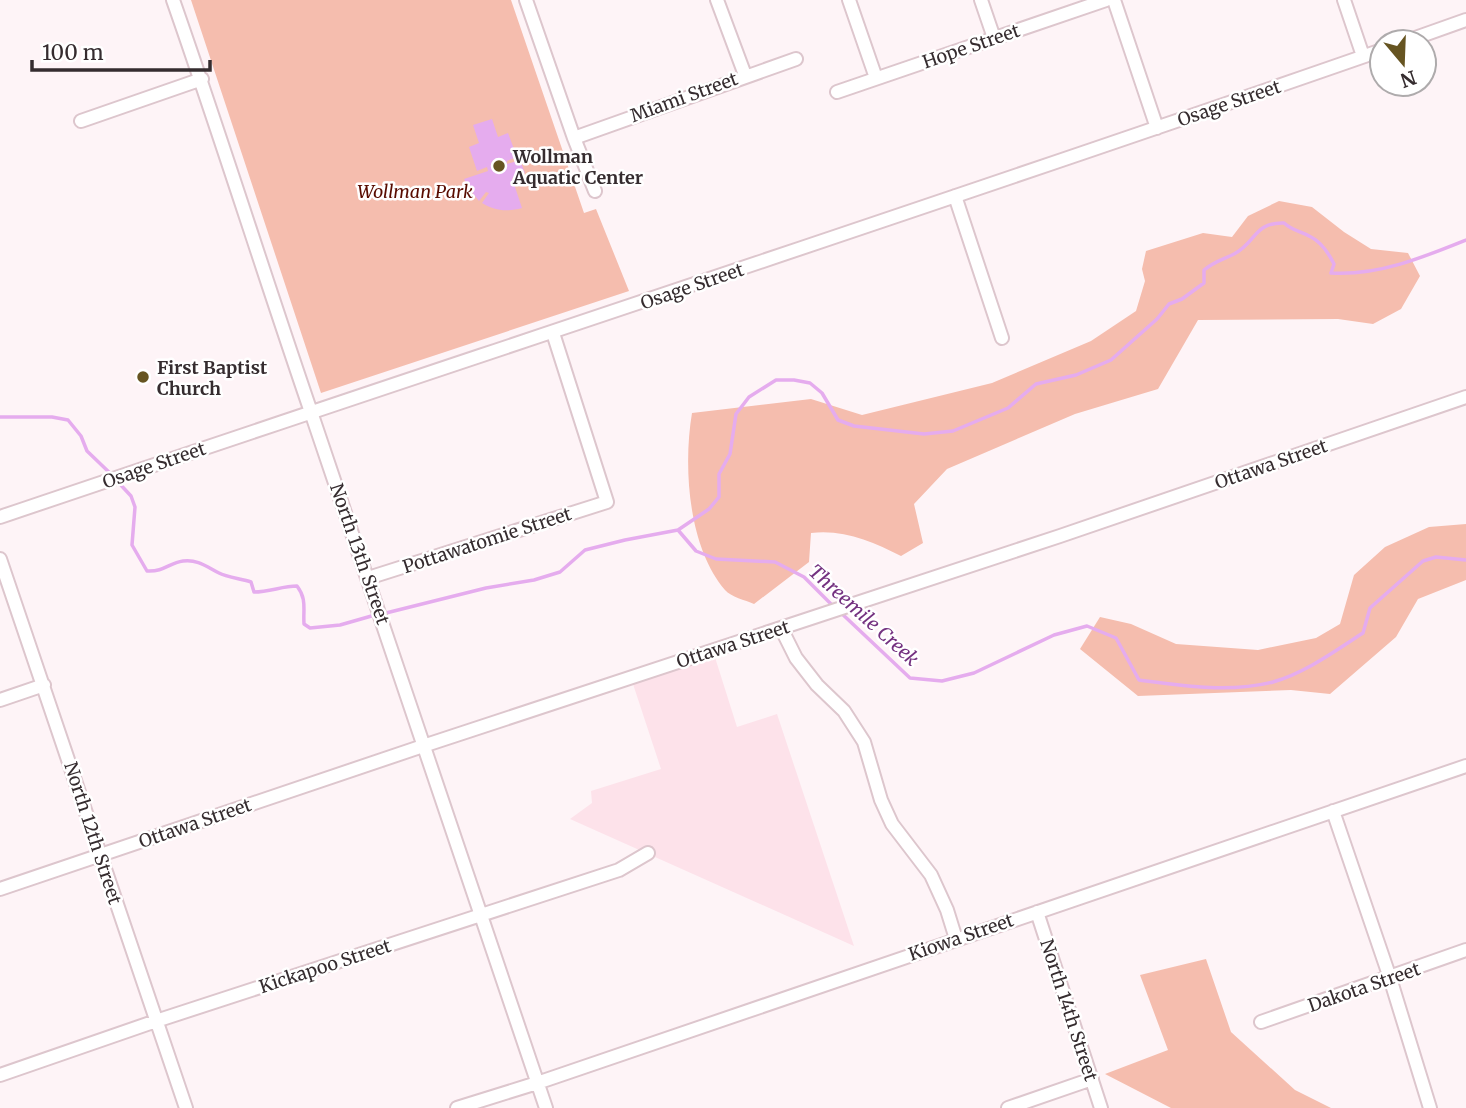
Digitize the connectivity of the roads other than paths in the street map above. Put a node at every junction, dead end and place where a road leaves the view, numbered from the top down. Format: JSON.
{"nodes":[{"id":1,"x":173,"y":0,"type":"edge"},
{"id":2,"x":526,"y":0,"type":"edge"},
{"id":3,"x":717,"y":0,"type":"edge"},
{"id":4,"x":849,"y":0,"type":"edge"},
{"id":5,"x":981,"y":0,"type":"edge"},
{"id":6,"x":1106,"y":0,"type":"edge"},
{"id":7,"x":1114,"y":0,"type":"edge"},
{"id":8,"x":1344,"y":0,"type":"edge"},
{"id":9,"x":1466,"y":20,"type":"edge"},
{"id":10,"x":1438,"y":30,"type":"edge"},
{"id":11,"x":994,"y":38,"type":"junction"},
{"id":12,"x":1368,"y":54,"type":"edge"},
{"id":13,"x":1363,"y":56,"type":"junction"},
{"id":14,"x":796,"y":59,"type":"dead end"},
{"id":15,"x":745,"y":75,"type":"junction"},
{"id":16,"x":876,"y":78,"type":"junction"},
{"id":17,"x":202,"y":79,"type":"junction"},
{"id":18,"x":837,"y":93,"type":"dead end"},
{"id":19,"x":81,"y":121,"type":"dead end"},
{"id":20,"x":1157,"y":128,"type":"junction"},
{"id":21,"x":574,"y":138,"type":"junction"},
{"id":22,"x":595,"y":191,"type":"dead end"},
{"id":23,"x":955,"y":197,"type":"junction"},
{"id":24,"x":553,"y":332,"type":"junction"},
{"id":25,"x":1002,"y":338,"type":"dead end"},
{"id":26,"x":1466,"y":397,"type":"edge"},
{"id":27,"x":310,"y":411,"type":"junction"},
{"id":28,"x":0,"y":517,"type":"edge"},
{"id":29,"x":0,"y":559,"type":"edge"},
{"id":30,"x":368,"y":578,"type":"junction"},
{"id":31,"x":781,"y":628,"type":"junction"},
{"id":32,"x":44,"y":685,"type":"junction"},
{"id":33,"x":0,"y":701,"type":"edge"},
{"id":34,"x":423,"y":746,"type":"junction"},
{"id":35,"x":1466,"y":766,"type":"edge"},
{"id":36,"x":1333,"y":811,"type":"junction"},
{"id":37,"x":648,"y":853,"type":"dead end"},
{"id":38,"x":101,"y":856,"type":"junction"},
{"id":39,"x":0,"y":889,"type":"edge"},
{"id":40,"x":1037,"y":912,"type":"junction"},
{"id":41,"x":481,"y":915,"type":"junction"},
{"id":42,"x":957,"y":939,"type":"junction"},
{"id":43,"x":1466,"y":950,"type":"edge"},
{"id":44,"x":1390,"y":978,"type":"junction"},
{"id":45,"x":156,"y":1021,"type":"junction"},
{"id":46,"x":1261,"y":1022,"type":"dead end"},
{"id":47,"x":0,"y":1075,"type":"edge"},
{"id":48,"x":1092,"y":1079,"type":"junction"},
{"id":49,"x":537,"y":1083,"type":"junction"},
{"id":50,"x":186,"y":1108,"type":"edge"},
{"id":51,"x":457,"y":1108,"type":"edge"},
{"id":52,"x":546,"y":1108,"type":"edge"},
{"id":53,"x":1008,"y":1108,"type":"edge"},
{"id":54,"x":1101,"y":1108,"type":"edge"},
{"id":55,"x":1430,"y":1108,"type":"edge"}],
"edges":[{"from":1,"to":17,"type":"street","name":"North 13th Street"},
{"from":2,"to":21,"type":"street"},
{"from":3,"to":15,"type":"street"},
{"from":4,"to":16,"type":"street"},
{"from":5,"to":11,"type":"street"},
{"from":6,"to":11,"type":"street","name":"Hope Street"},
{"from":7,"to":20,"type":"street"},
{"from":8,"to":13,"type":"street"},
{"from":9,"to":10,"type":"street"},
{"from":11,"to":16,"type":"street","name":"Hope Street"},
{"from":12,"to":13,"type":"street","name":"Osage Street"},
{"from":13,"to":20,"type":"street","name":"Osage Street"},
{"from":14,"to":15,"type":"street","name":"Miami Street"},
{"from":15,"to":21,"type":"street","name":"Miami Street"},
{"from":16,"to":18,"type":"street","name":"Hope Street"},
{"from":17,"to":19,"type":"street"},
{"from":17,"to":27,"type":"street","name":"North 13th Street"},
{"from":20,"to":23,"type":"street","name":"Osage Street"},
{"from":21,"to":22,"type":"street"},
{"from":23,"to":24,"type":"street","name":"Osage Street"},
{"from":23,"to":25,"type":"street"},
{"from":24,"to":27,"type":"street","name":"Osage Street"},
{"from":24,"to":30,"type":"street","name":"Pottawatomie Street"},
{"from":26,"to":31,"type":"street","name":"Ottawa Street"},
{"from":27,"to":28,"type":"street","name":"Osage Street"},
{"from":27,"to":30,"type":"street","name":"North 13th Street"},
{"from":29,"to":32,"type":"street","name":"North 12th Street"},
{"from":30,"to":34,"type":"street","name":"North 13th Street"},
{"from":31,"to":34,"type":"street","name":"Ottawa Street"},
{"from":31,"to":42,"type":"street"},
{"from":32,"to":33,"type":"street"},
{"from":32,"to":38,"type":"street","name":"North 12th Street"},
{"from":34,"to":38,"type":"street","name":"Ottawa Street"},
{"from":34,"to":41,"type":"street","name":"North 13th Street"},
{"from":35,"to":36,"type":"street","name":"Kiowa Street"},
{"from":36,"to":40,"type":"street","name":"Kiowa Street"},
{"from":36,"to":44,"type":"street"},
{"from":37,"to":41,"type":"street","name":"Kickapoo Street"},
{"from":38,"to":39,"type":"street","name":"Ottawa Street"},
{"from":38,"to":45,"type":"street","name":"North 12th Street"},
{"from":40,"to":42,"type":"street","name":"Kiowa Street"},
{"from":40,"to":48,"type":"street","name":"North 14th Street"},
{"from":41,"to":45,"type":"street","name":"Kickapoo Street"},
{"from":41,"to":49,"type":"street","name":"North 13th Street"},
{"from":42,"to":49,"type":"street","name":"Kiowa Street"},
{"from":43,"to":44,"type":"street","name":"Dakota Street"},
{"from":44,"to":46,"type":"street","name":"Dakota Street"},
{"from":44,"to":55,"type":"street"},
{"from":45,"to":47,"type":"street","name":"Kickapoo Street"},
{"from":45,"to":50,"type":"street","name":"North 12th Street"},
{"from":48,"to":53,"type":"street"},
{"from":48,"to":54,"type":"street","name":"North 14th Street"},
{"from":49,"to":51,"type":"street","name":"Kiowa Street"},
{"from":49,"to":52,"type":"street","name":"North 13th Street"}]}
